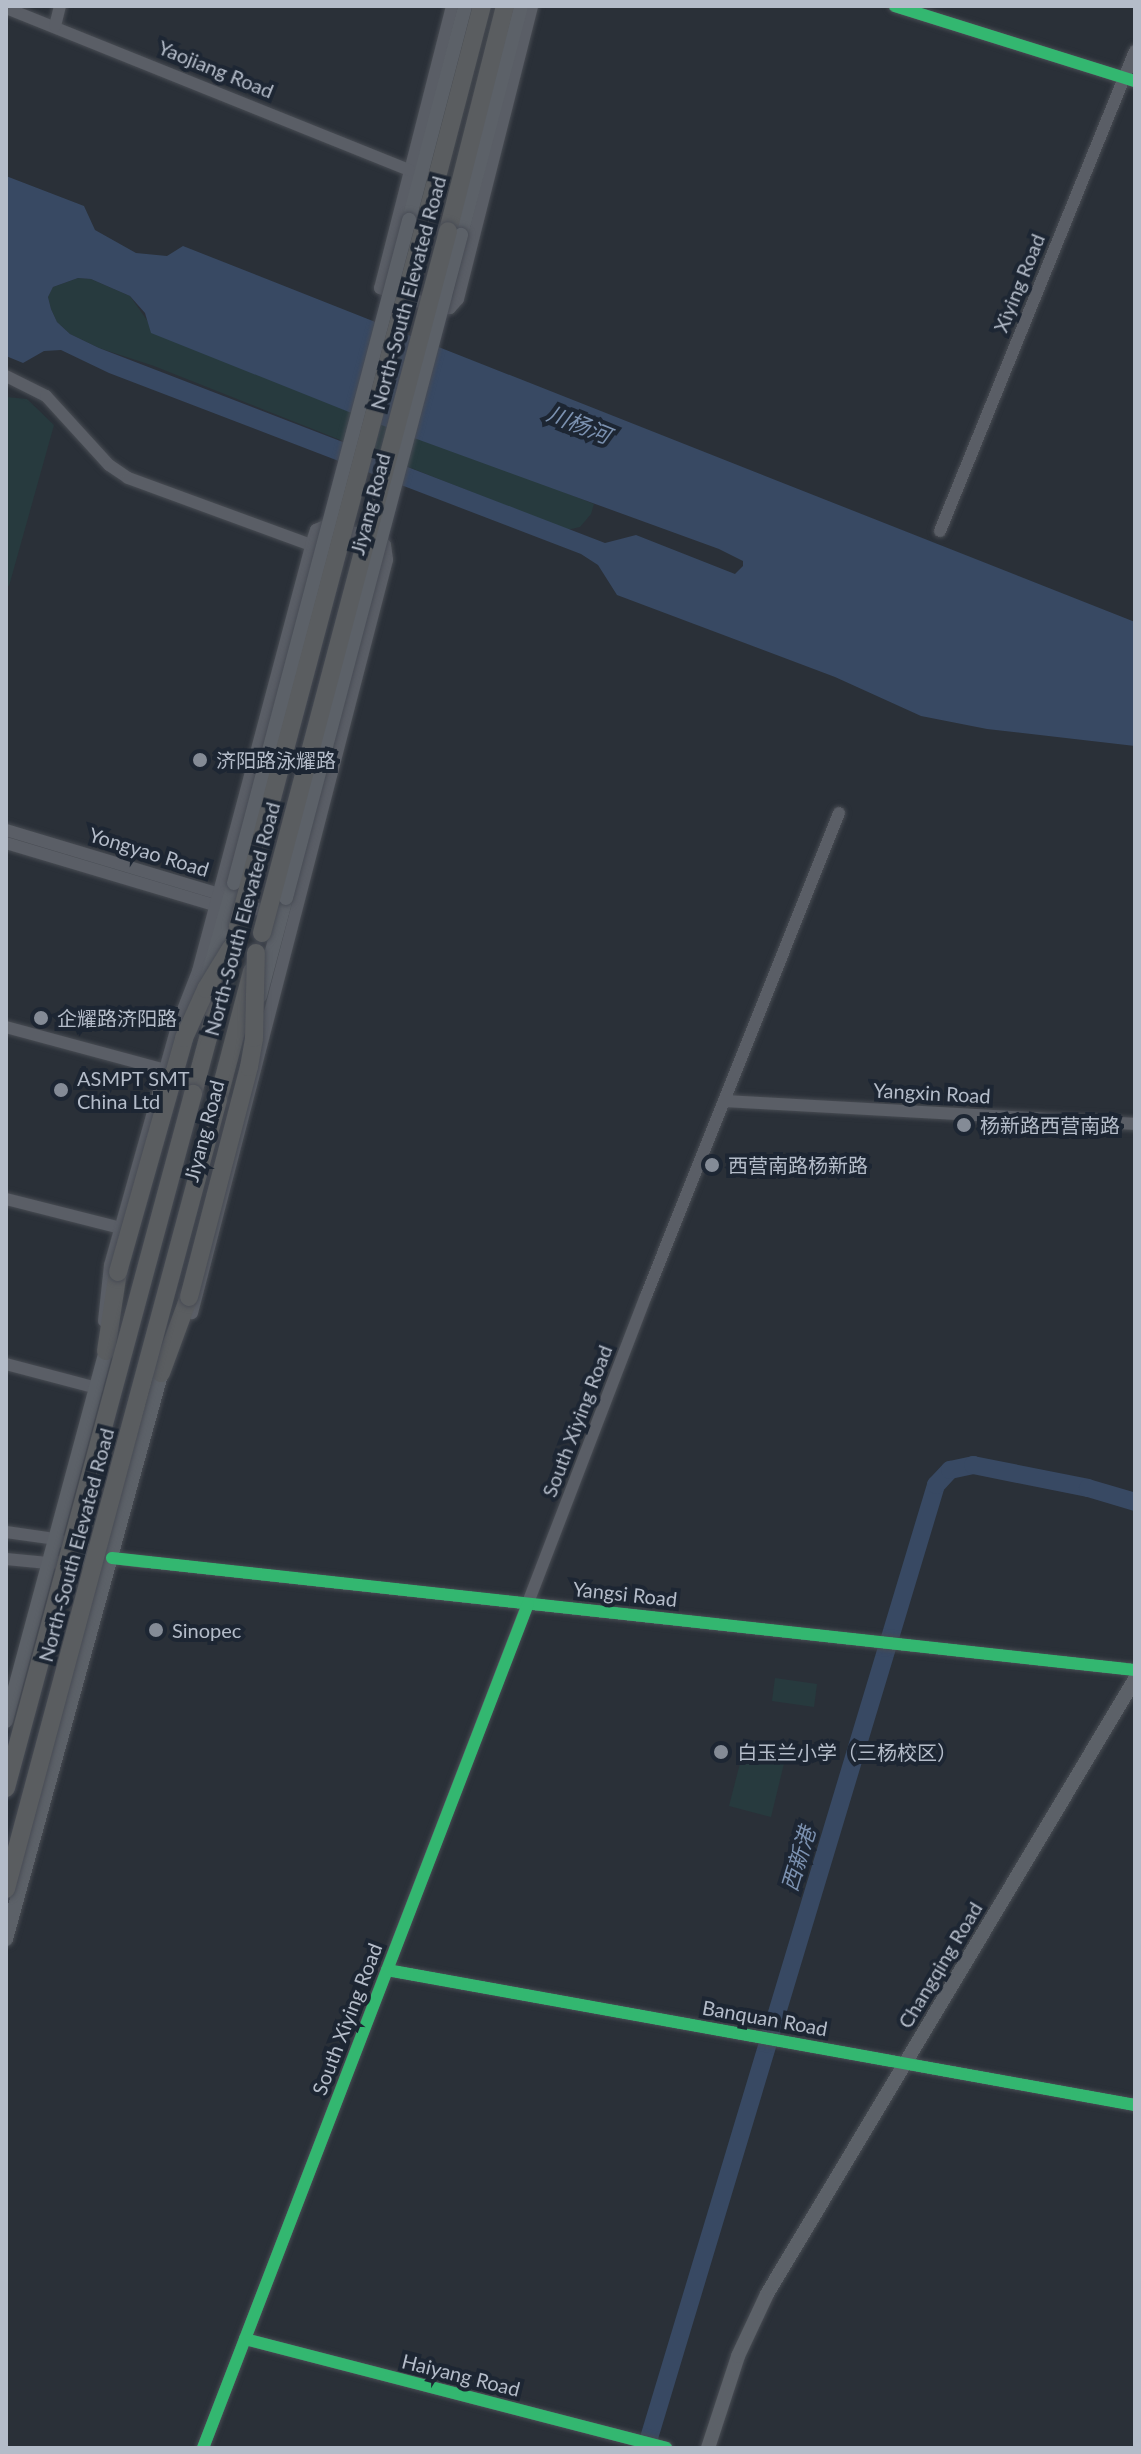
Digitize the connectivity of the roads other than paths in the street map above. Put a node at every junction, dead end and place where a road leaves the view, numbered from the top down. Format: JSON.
{"nodes":[{"id":1,"x":60,"y":6,"type":"edge"},
{"id":2,"x":452,"y":6,"type":"edge"},
{"id":3,"x":465,"y":6,"type":"edge"},
{"id":4,"x":482,"y":6,"type":"edge"},
{"id":5,"x":505,"y":6,"type":"edge"},
{"id":6,"x":521,"y":6,"type":"edge"},
{"id":7,"x":532,"y":6,"type":"edge"},
{"id":8,"x":895,"y":6,"type":"edge"},
{"id":9,"x":6,"y":8,"type":"edge"},
{"id":10,"x":55,"y":26,"type":"junction"},
{"id":11,"x":1135,"y":51,"type":"edge"},
{"id":12,"x":1130,"y":78,"type":"edge"},
{"id":13,"x":410,"y":170,"type":"junction"},
{"id":14,"x":6,"y":376,"type":"edge"},
{"id":15,"x":940,"y":531,"type":"dead end"},
{"id":16,"x":311,"y":545,"type":"junction"},
{"id":17,"x":839,"y":813,"type":"dead end"},
{"id":18,"x":6,"y":830,"type":"edge"},
{"id":19,"x":6,"y":843,"type":"edge"},
{"id":20,"x":225,"y":898,"type":"junction"},
{"id":21,"x":280,"y":919,"type":"junction"},
{"id":22,"x":231,"y":948,"type":"junction"},
{"id":23,"x":256,"y":953,"type":"junction"},
{"id":24,"x":6,"y":1027,"type":"edge"},
{"id":25,"x":165,"y":1070,"type":"junction"},
{"id":26,"x":726,"y":1101,"type":"junction"},
{"id":27,"x":1135,"y":1124,"type":"edge"},
{"id":28,"x":6,"y":1199,"type":"edge"},
{"id":29,"x":121,"y":1228,"type":"junction"},
{"id":30,"x":106,"y":1351,"type":"junction"},
{"id":31,"x":6,"y":1364,"type":"edge"},
{"id":32,"x":161,"y":1373,"type":"junction"},
{"id":33,"x":97,"y":1388,"type":"junction"},
{"id":34,"x":6,"y":1532,"type":"edge"},
{"id":35,"x":55,"y":1539,"type":"junction"},
{"id":36,"x":112,"y":1558,"type":"junction"},
{"id":37,"x":6,"y":1559,"type":"edge"},
{"id":38,"x":48,"y":1563,"type":"junction"},
{"id":39,"x":528,"y":1604,"type":"junction"},
{"id":40,"x":1135,"y":1670,"type":"edge"},
{"id":41,"x":1135,"y":1679,"type":"edge"},
{"id":42,"x":6,"y":1721,"type":"edge"},
{"id":43,"x":6,"y":1788,"type":"edge"},
{"id":44,"x":6,"y":1889,"type":"edge"},
{"id":45,"x":6,"y":1939,"type":"edge"},
{"id":46,"x":387,"y":1970,"type":"junction"},
{"id":47,"x":904,"y":2063,"type":"junction"},
{"id":48,"x":1135,"y":2105,"type":"edge"},
{"id":49,"x":245,"y":2339,"type":"junction"},
{"id":50,"x":203,"y":2448,"type":"edge"},
{"id":51,"x":665,"y":2448,"type":"edge"},
{"id":52,"x":708,"y":2448,"type":"edge"}],
"edges":[{"from":1,"to":10,"type":"street"},
{"from":2,"to":13,"type":"street"},
{"from":3,"to":20,"type":"main road","name":"Jiyang Road","bridge":true},
{"from":4,"to":22,"type":"highway","name":"North-South Elevated Road","bridge":true},
{"from":5,"to":23,"type":"highway","name":"North-South Elevated Road","bridge":true},
{"from":6,"to":21,"type":"main road","name":"Jiyang Road","bridge":true},
{"from":7,"to":13,"type":"street"},
{"from":8,"to":12,"type":"street"},
{"from":9,"to":10,"type":"street","name":"Yaojiang Road"},
{"from":10,"to":13,"type":"street","name":"Yaojiang Road"},
{"from":11,"to":12,"type":"street","name":"Xiying Road"},
{"from":12,"to":15,"type":"street","name":"Xiying Road"},
{"from":14,"to":16,"type":"street"},
{"from":16,"to":20,"type":"street"},
{"from":16,"to":32,"type":"street"},
{"from":17,"to":26,"type":"street","name":"South Xiying Road"},
{"from":18,"to":20,"type":"street","name":"Yongyao Road"},
{"from":19,"to":20,"type":"street","name":"Yongyao Road"},
{"from":20,"to":21,"type":"street","name":"Yongyao Road"},
{"from":20,"to":25,"type":"street"},
{"from":20,"to":30,"type":"main road","name":"Jiyang Road"},
{"from":21,"to":32,"type":"main road","name":"Jiyang Road"},
{"from":22,"to":30,"type":"highway","bridge":true},
{"from":22,"to":43,"type":"highway","name":"North-South Elevated Road","bridge":true},
{"from":23,"to":32,"type":"highway","bridge":true},
{"from":23,"to":44,"type":"highway","name":"North-South Elevated Road","bridge":true},
{"from":24,"to":25,"type":"street"},
{"from":25,"to":29,"type":"street"},
{"from":26,"to":27,"type":"street","name":"Yangxin Road"},
{"from":26,"to":39,"type":"street","name":"South Xiying Road"},
{"from":28,"to":29,"type":"street"},
{"from":29,"to":30,"type":"street"},
{"from":30,"to":33,"type":"main road","name":"Jiyang Road"},
{"from":31,"to":33,"type":"street"},
{"from":32,"to":36,"type":"main road","name":"Jiyang Road"},
{"from":33,"to":35,"type":"main road","name":"Jiyang Road"},
{"from":34,"to":35,"type":"street"},
{"from":35,"to":36,"type":"street"},
{"from":35,"to":38,"type":"main road","name":"Jiyang Road"},
{"from":36,"to":38,"type":"street"},
{"from":36,"to":39,"type":"street","name":"Yangsi Road"},
{"from":36,"to":45,"type":"main road","name":"Jiyang Road"},
{"from":37,"to":38,"type":"street"},
{"from":38,"to":42,"type":"main road","name":"Jiyang Road"},
{"from":39,"to":40,"type":"street","name":"Yangsi Road"},
{"from":39,"to":46,"type":"street","name":"South Xiying Road"},
{"from":41,"to":47,"type":"main road","name":"Changqing Road"},
{"from":46,"to":47,"type":"street","name":"Banquan Road"},
{"from":46,"to":49,"type":"street","name":"South Xiying Road"},
{"from":47,"to":48,"type":"street","name":"Banquan Road"},
{"from":47,"to":52,"type":"main road","name":"Changqing Road"},
{"from":49,"to":50,"type":"street","name":"South Xiying Road"},
{"from":49,"to":51,"type":"street","name":"Haiyang Road"}]}
